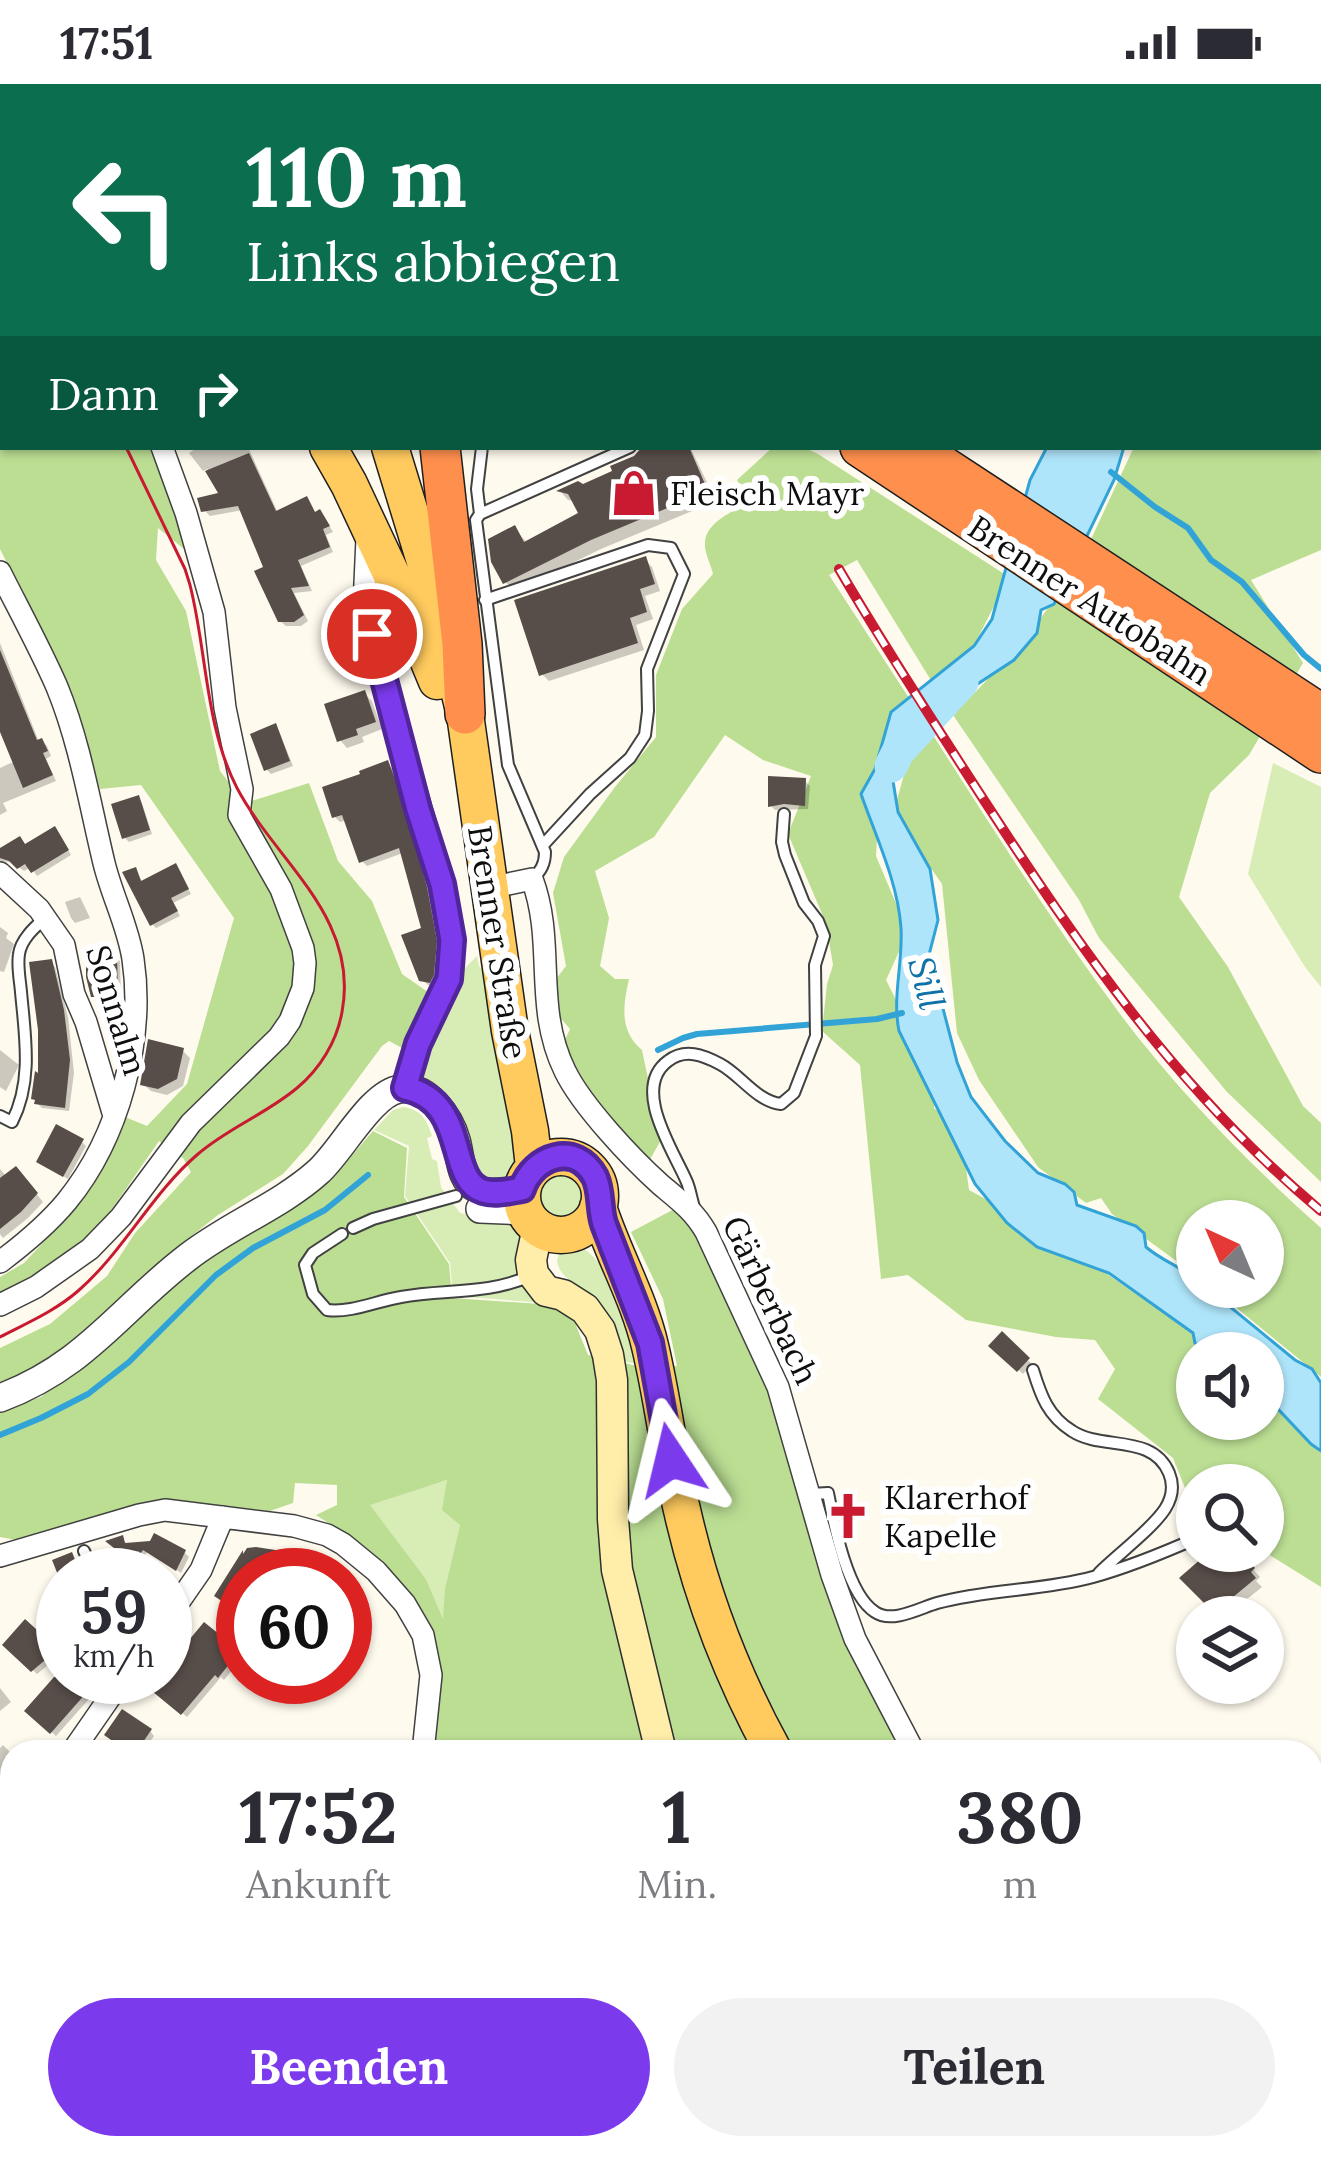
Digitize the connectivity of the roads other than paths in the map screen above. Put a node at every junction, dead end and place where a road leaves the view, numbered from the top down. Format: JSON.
{"nodes":[{"id":1,"x":163,"y":450,"type":"edge"},
{"id":2,"x":330,"y":450,"type":"edge"},
{"id":3,"x":391,"y":450,"type":"edge"},
{"id":4,"x":440,"y":450,"type":"edge"},
{"id":5,"x":482,"y":450,"type":"edge"},
{"id":6,"x":623,"y":450,"type":"edge"},
{"id":7,"x":865,"y":450,"type":"edge"},
{"id":8,"x":938,"y":459,"type":"edge"},
{"id":9,"x":481,"y":514,"type":"junction"},
{"id":10,"x":368,"y":526,"type":"junction"},
{"id":11,"x":0,"y":572,"type":"edge"},
{"id":12,"x":485,"y":600,"type":"junction"},
{"id":13,"x":1255,"y":689,"type":"junction"},
{"id":14,"x":464,"y":714,"type":"junction"},
{"id":15,"x":1321,"y":714,"type":"edge"},
{"id":16,"x":1321,"y":753,"type":"edge"},
{"id":17,"x":475,"y":792,"type":"junction"},
{"id":18,"x":784,"y":814,"type":"dead end"},
{"id":19,"x":544,"y":844,"type":"junction"},
{"id":20,"x":0,"y":873,"type":"edge"},
{"id":21,"x":532,"y":879,"type":"junction"},
{"id":22,"x":489,"y":888,"type":"junction"},
{"id":23,"x":46,"y":917,"type":"junction"},
{"id":24,"x":405,"y":1088,"type":"junction"},
{"id":25,"x":442,"y":1114,"type":"junction"},
{"id":26,"x":0,"y":1116,"type":"edge"},
{"id":27,"x":114,"y":1117,"type":"junction"},
{"id":28,"x":456,"y":1196,"type":"junction"},
{"id":29,"x":552,"y":1203,"type":"junction"},
{"id":30,"x":696,"y":1216,"type":"junction"},
{"id":31,"x":0,"y":1262,"type":"edge"},
{"id":32,"x":533,"y":1274,"type":"junction"},
{"id":33,"x":563,"y":1295,"type":"junction"},
{"id":34,"x":0,"y":1305,"type":"edge"},
{"id":35,"x":1033,"y":1370,"type":"dead end"},
{"id":36,"x":0,"y":1398,"type":"edge"},
{"id":37,"x":811,"y":1494,"type":"junction"},
{"id":38,"x":223,"y":1517,"type":"junction"},
{"id":39,"x":1176,"y":1548,"type":"edge"},
{"id":40,"x":0,"y":1556,"type":"edge"},
{"id":41,"x":1096,"y":1576,"type":"junction"},
{"id":42,"x":192,"y":1583,"type":"edge"},
{"id":43,"x":105,"y":1704,"type":"edge"},
{"id":44,"x":80,"y":1740,"type":"edge"},
{"id":45,"x":425,"y":1740,"type":"edge"},
{"id":46,"x":658,"y":1740,"type":"edge"},
{"id":47,"x":768,"y":1740,"type":"edge"},
{"id":48,"x":908,"y":1740,"type":"edge"}],
"edges":[{"from":1,"to":34,"type":"street"},
{"from":2,"to":10,"type":"main road","name":"Brenner Straße"},
{"from":3,"to":14,"type":"main road","name":"Brenner Straße"},
{"from":4,"to":14,"type":"highway"},
{"from":5,"to":9,"type":"lane"},
{"from":6,"to":9,"type":"lane"},
{"from":7,"to":13,"type":"highway","name":"Brenner Autobahn"},
{"from":8,"to":13,"type":"highway","name":"Brenner Autobahn"},
{"from":9,"to":12,"type":"lane"},
{"from":10,"to":17,"type":"main road","name":"Brenner Straße"},
{"from":10,"to":24,"type":"street"},
{"from":11,"to":27,"type":"street"},
{"from":12,"to":19,"type":"lane"},
{"from":12,"to":19,"type":"lane"},
{"from":13,"to":15,"type":"highway","name":"Brenner Autobahn"},
{"from":13,"to":16,"type":"highway","name":"Brenner Autobahn"},
{"from":14,"to":17,"type":"main road","name":"Brenner Straße"},
{"from":17,"to":22,"type":"main road","name":"Brenner Straße"},
{"from":18,"to":30,"type":"lane"},
{"from":19,"to":21,"type":"lane"},
{"from":20,"to":23,"type":"street","name":"Sonnalm"},
{"from":21,"to":22,"type":"street"},
{"from":21,"to":30,"type":"street","name":"Gärberbach"},
{"from":22,"to":29,"type":"main road","name":"Brenner Straße"},
{"from":23,"to":26,"type":"lane"},
{"from":23,"to":27,"type":"street","name":"Sonnalm"},
{"from":24,"to":25,"type":"street"},
{"from":24,"to":36,"type":"street"},
{"from":25,"to":28,"type":"street"},
{"from":25,"to":29,"type":"street"},
{"from":27,"to":31,"type":"street"},
{"from":28,"to":29,"type":"street"},
{"from":28,"to":32,"type":"lane"},
{"from":29,"to":32,"type":"main road"},
{"from":29,"to":33,"type":"main road"},
{"from":29,"to":47,"type":"main road"},
{"from":30,"to":37,"type":"street","name":"Gärberbach"},
{"from":32,"to":33,"type":"main road"},
{"from":33,"to":46,"type":"main road"},
{"from":35,"to":41,"type":"lane"},
{"from":37,"to":41,"type":"lane"},
{"from":37,"to":48,"type":"street","name":"Gärberbach"},
{"from":38,"to":40,"type":"street"},
{"from":38,"to":42,"type":"street"},
{"from":38,"to":45,"type":"street"},
{"from":39,"to":41,"type":"lane"},
{"from":43,"to":44,"type":"street"}]}
